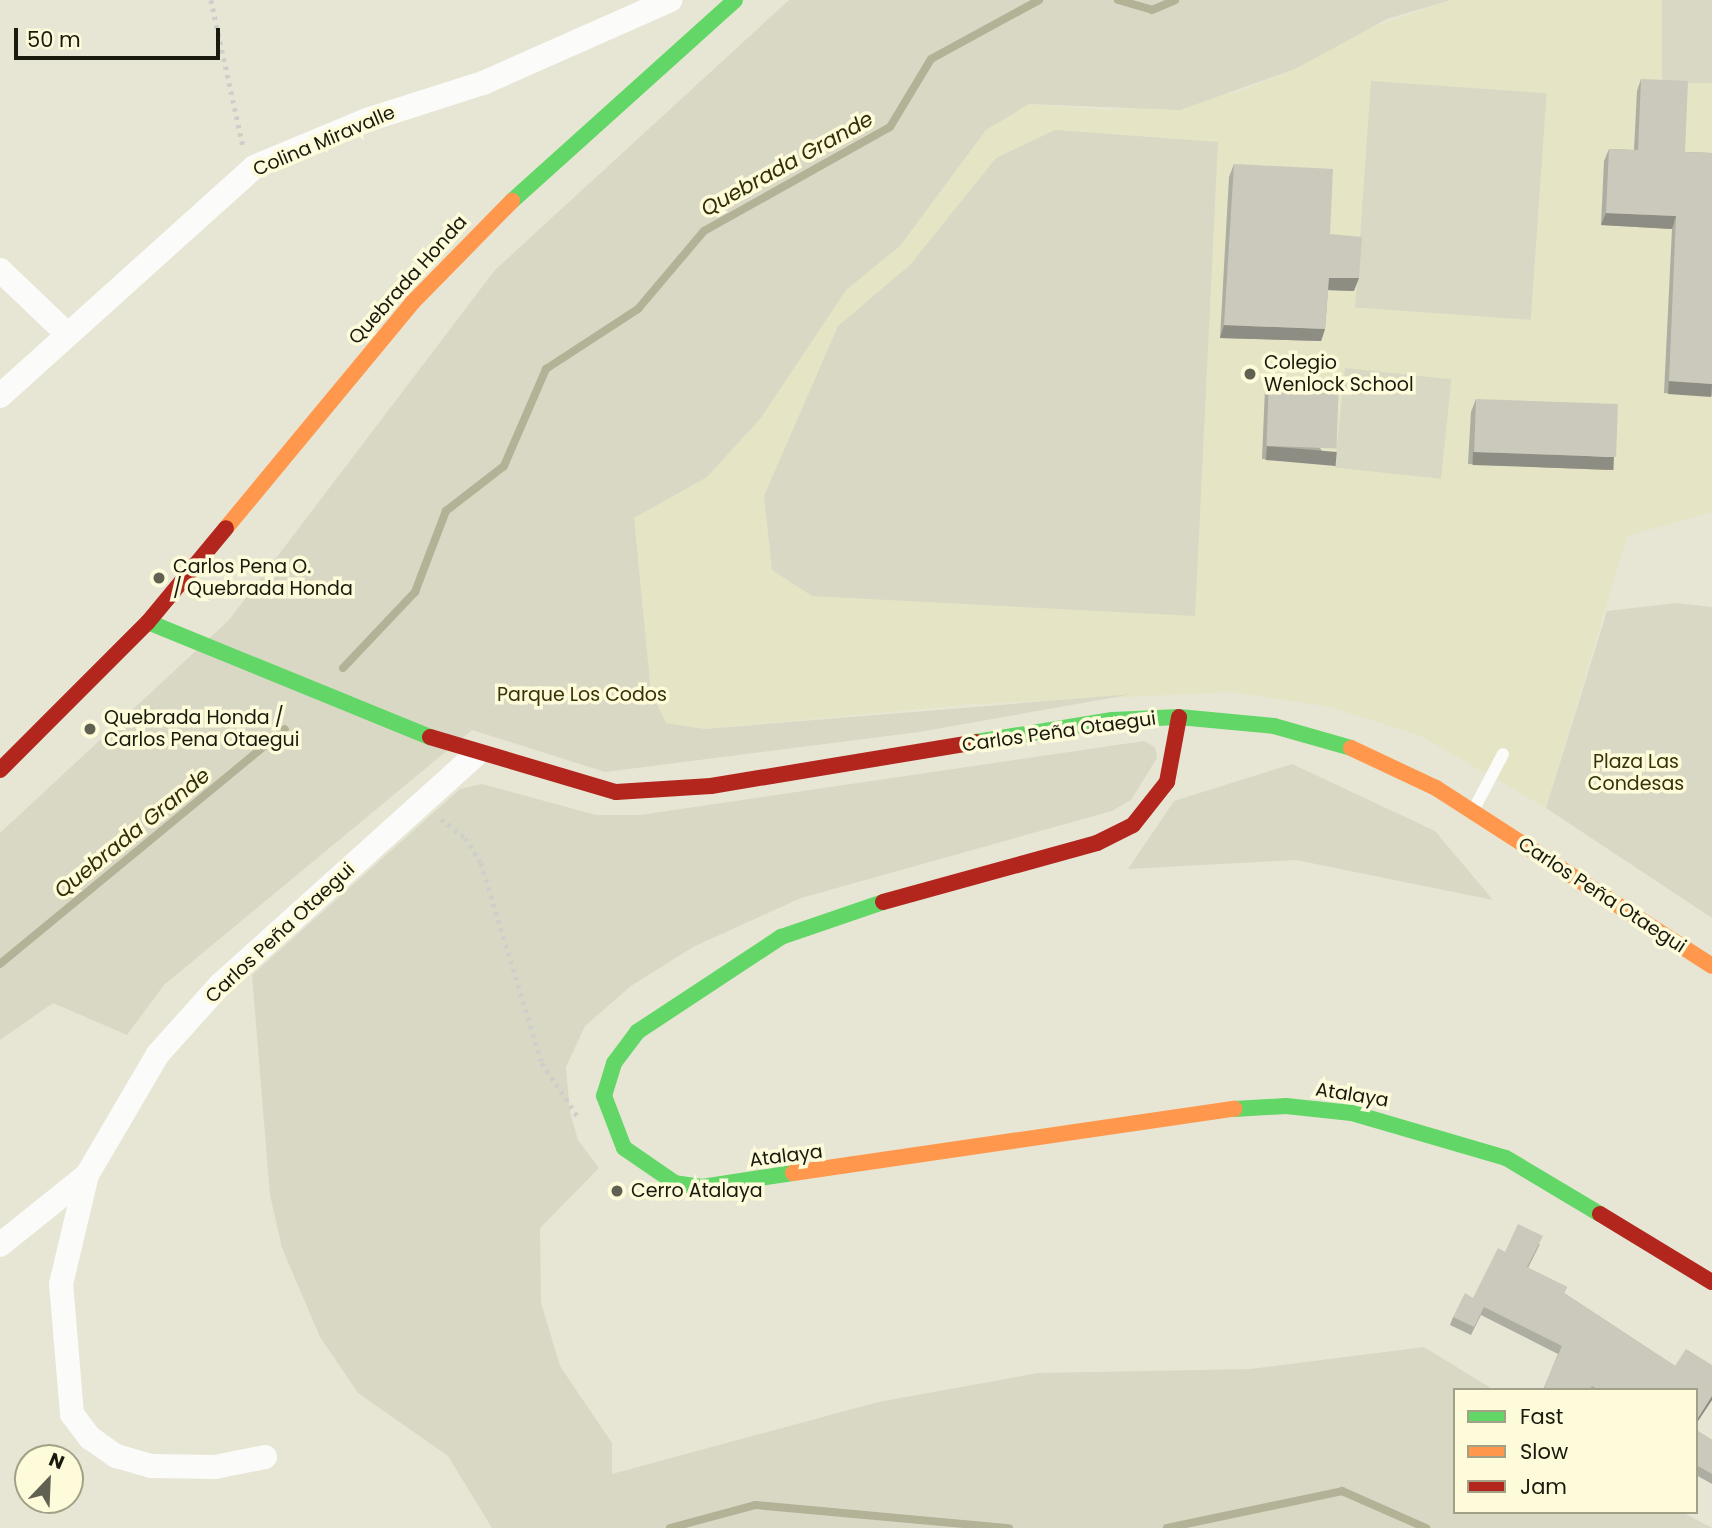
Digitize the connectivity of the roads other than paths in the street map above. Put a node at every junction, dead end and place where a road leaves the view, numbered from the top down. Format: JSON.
{"nodes":[{"id":1,"x":670,"y":0,"type":"edge"},
{"id":2,"x":735,"y":0,"type":"edge"},
{"id":3,"x":0,"y":270,"type":"edge"},
{"id":4,"x":65,"y":332,"type":"junction"},
{"id":5,"x":0,"y":396,"type":"edge"},
{"id":6,"x":148,"y":622,"type":"junction"},
{"id":7,"x":1179,"y":716,"type":"junction"},
{"id":8,"x":1503,"y":754,"type":"dead end"},
{"id":9,"x":475,"y":755,"type":"junction"},
{"id":10,"x":0,"y":770,"type":"edge"},
{"id":11,"x":1472,"y":812,"type":"junction"},
{"id":12,"x":1712,"y":966,"type":"edge"},
{"id":13,"x":87,"y":1175,"type":"junction"},
{"id":14,"x":0,"y":1245,"type":"edge"},
{"id":15,"x":1712,"y":1282,"type":"edge"},
{"id":16,"x":265,"y":1457,"type":"dead end"}],
"edges":[{"from":1,"to":4,"type":"street","name":"Colina Miravalle"},
{"from":2,"to":6,"type":"street","name":"Quebrada Honda"},
{"from":3,"to":4,"type":"street"},
{"from":4,"to":5,"type":"street","name":"Colina Miravalle"},
{"from":6,"to":9,"type":"street","name":"Carlos Peña Otaegui"},
{"from":6,"to":10,"type":"street"},
{"from":7,"to":9,"type":"street","name":"Carlos Peña Otaegui"},
{"from":7,"to":11,"type":"street","name":"Carlos Peña Otaegui"},
{"from":7,"to":15,"type":"street","name":"Atalaya"},
{"from":8,"to":11,"type":"lane"},
{"from":9,"to":13,"type":"street","name":"Carlos Peña Otaegui"},
{"from":11,"to":12,"type":"street","name":"Carlos Peña Otaegui"},
{"from":13,"to":14,"type":"street"},
{"from":13,"to":16,"type":"street","name":"Carlos Peña Otaegui"}]}
